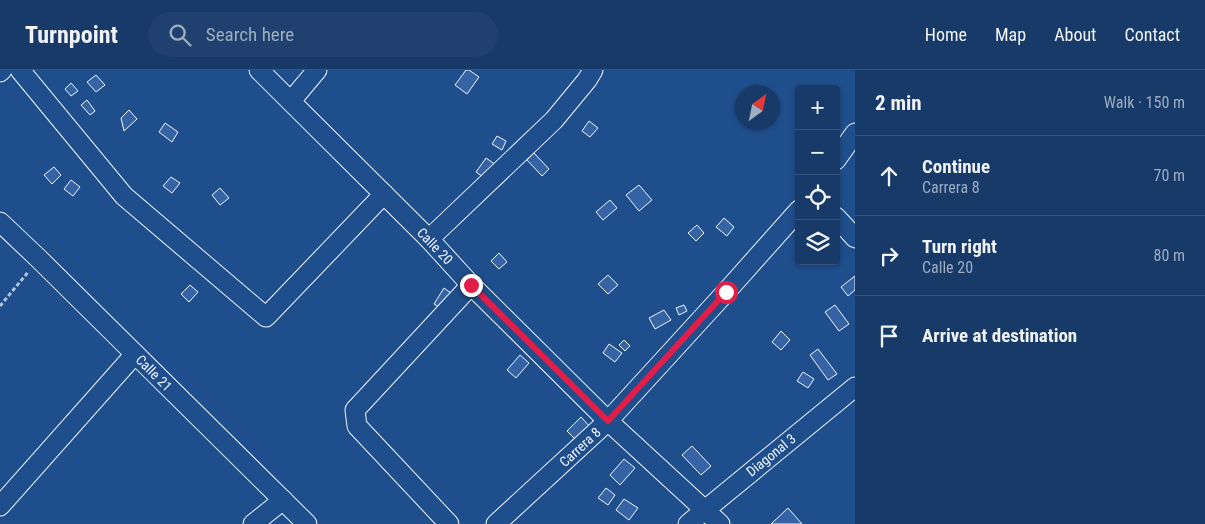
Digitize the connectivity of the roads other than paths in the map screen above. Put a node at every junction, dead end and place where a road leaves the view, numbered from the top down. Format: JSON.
{"nodes":[{"id":1,"x":20,"y":70,"type":"edge"},
{"id":2,"x":259,"y":70,"type":"edge"},
{"id":3,"x":316,"y":70,"type":"edge"},
{"id":4,"x":593,"y":70,"type":"edge"},
{"id":5,"x":291,"y":101,"type":"junction"},
{"id":6,"x":855,"y":134,"type":"edge"},
{"id":7,"x":840,"y":155,"type":"edge"},
{"id":8,"x":384,"y":194,"type":"junction"},
{"id":9,"x":795,"y":214,"type":"edge"},
{"id":10,"x":839,"y":220,"type":"edge"},
{"id":11,"x":0,"y":222,"type":"edge"},
{"id":12,"x":855,"y":238,"type":"edge"},
{"id":13,"x":429,"y":239,"type":"junction"},
{"id":14,"x":471,"y":285,"type":"junction"},
{"id":15,"x":135,"y":354,"type":"junction"},
{"id":16,"x":855,"y":387,"type":"edge"},
{"id":17,"x":608,"y":421,"type":"junction"},
{"id":18,"x":283,"y":500,"type":"junction"},
{"id":19,"x":0,"y":506,"type":"edge"},
{"id":20,"x":706,"y":510,"type":"junction"},
{"id":21,"x":253,"y":524,"type":"edge"},
{"id":22,"x":307,"y":524,"type":"edge"},
{"id":23,"x":449,"y":524,"type":"edge"},
{"id":24,"x":496,"y":524,"type":"edge"},
{"id":25,"x":688,"y":524,"type":"edge"},
{"id":26,"x":720,"y":524,"type":"edge"}],
"edges":[{"from":1,"to":8,"type":"street"},
{"from":2,"to":5,"type":"street","name":"Calle 20"},
{"from":3,"to":5,"type":"street"},
{"from":4,"to":13,"type":"street"},
{"from":5,"to":8,"type":"street","name":"Calle 20"},
{"from":6,"to":7,"type":"street"},
{"from":8,"to":13,"type":"street","name":"Calle 20"},
{"from":9,"to":17,"type":"street","name":"Carrera 8"},
{"from":10,"to":12,"type":"street"},
{"from":11,"to":15,"type":"street","name":"Calle 21"},
{"from":13,"to":14,"type":"street","name":"Calle 20"},
{"from":14,"to":17,"type":"street","name":"Calle 20"},
{"from":14,"to":23,"type":"street"},
{"from":15,"to":18,"type":"street","name":"Calle 21"},
{"from":15,"to":19,"type":"street"},
{"from":16,"to":20,"type":"street","name":"Diagonal 3"},
{"from":17,"to":20,"type":"street","name":"Calle 20"},
{"from":17,"to":24,"type":"street","name":"Carrera 8"},
{"from":18,"to":21,"type":"street"},
{"from":18,"to":22,"type":"street","name":"Calle 21"},
{"from":20,"to":25,"type":"street","name":"Diagonal 3"},
{"from":20,"to":26,"type":"street","name":"Calle 20"}]}
